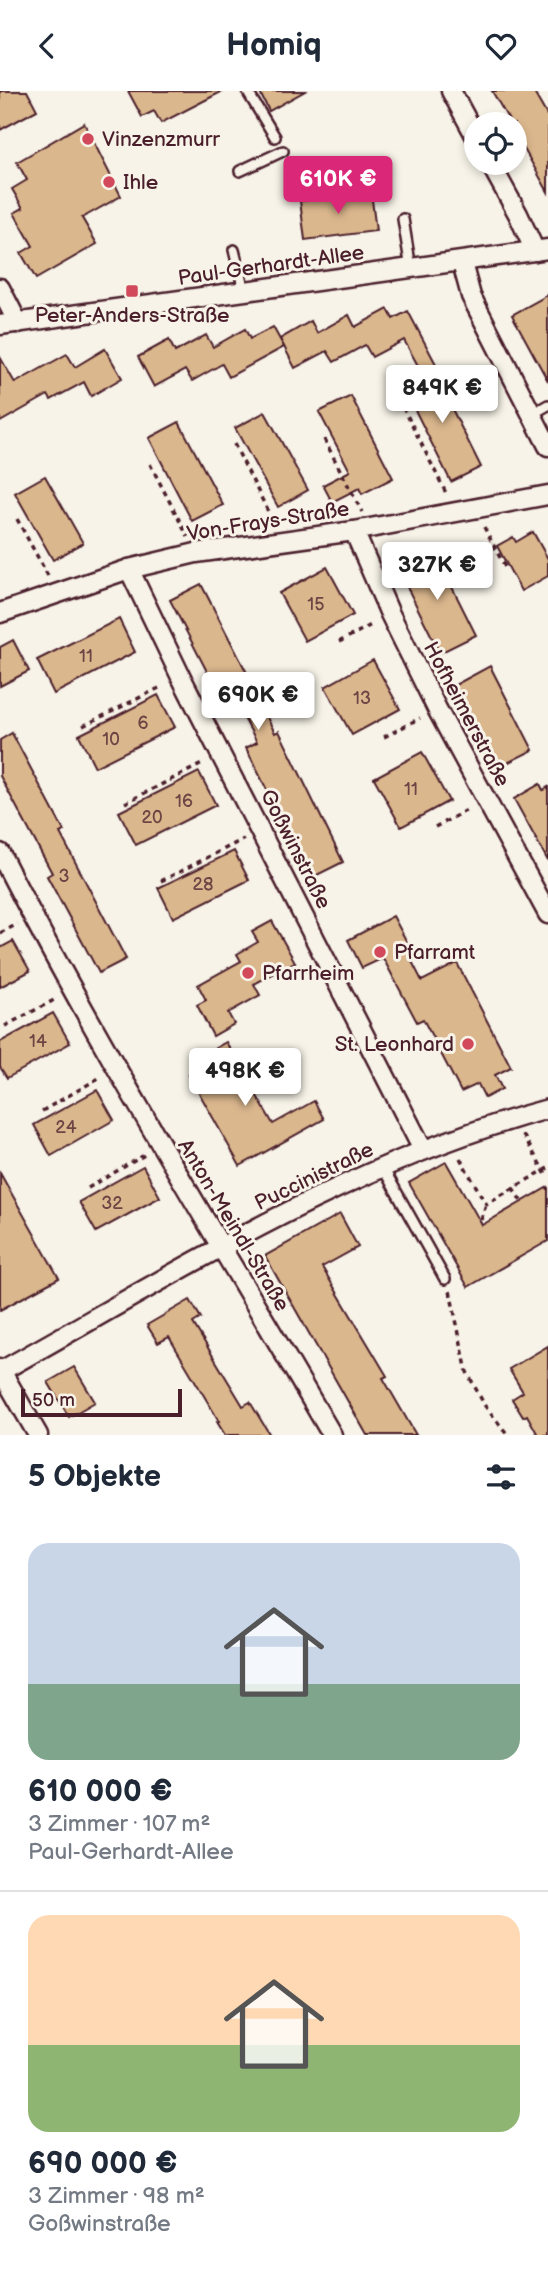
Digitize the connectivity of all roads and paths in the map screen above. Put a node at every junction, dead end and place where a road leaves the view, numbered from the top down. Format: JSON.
{"nodes":[{"id":1,"x":247,"y":91,"type":"edge"},
{"id":2,"x":451,"y":91,"type":"edge"},
{"id":3,"x":464,"y":115,"type":"edge"},
{"id":4,"x":275,"y":137,"type":"dead end"},
{"id":5,"x":283,"y":151,"type":"dead end"},
{"id":6,"x":240,"y":171,"type":"dead end"},
{"id":7,"x":497,"y":175,"type":"edge"},
{"id":8,"x":404,"y":219,"type":"dead end"},
{"id":9,"x":234,"y":250,"type":"dead end"},
{"id":10,"x":542,"y":250,"type":"edge"},
{"id":11,"x":462,"y":263,"type":"junction"},
{"id":12,"x":411,"y":269,"type":"junction"},
{"id":13,"x":0,"y":288,"type":"edge"},
{"id":14,"x":244,"y":290,"type":"junction"},
{"id":15,"x":9,"y":324,"type":"edge"},
{"id":16,"x":548,"y":405,"type":"edge"},
{"id":17,"x":403,"y":407,"type":"dead end"},
{"id":18,"x":532,"y":414,"type":"junction"},
{"id":19,"x":324,"y":439,"type":"dead end"},
{"id":20,"x":234,"y":444,"type":"dead end"},
{"id":21,"x":548,"y":446,"type":"edge"},
{"id":22,"x":150,"y":464,"type":"dead end"},
{"id":23,"x":548,"y":495,"type":"edge"},
{"id":24,"x":474,"y":509,"type":"junction"},
{"id":25,"x":456,"y":512,"type":"junction"},
{"id":26,"x":17,"y":519,"type":"dead end"},
{"id":27,"x":362,"y":529,"type":"junction"},
{"id":28,"x":283,"y":541,"type":"junction"},
{"id":29,"x":196,"y":553,"type":"junction"},
{"id":30,"x":129,"y":569,"type":"junction"},
{"id":31,"x":506,"y":569,"type":"dead end"},
{"id":32,"x":57,"y":594,"type":"junction"},
{"id":33,"x":0,"y":613,"type":"edge"},
{"id":34,"x":390,"y":614,"type":"junction"},
{"id":35,"x":339,"y":642,"type":"dead end"},
{"id":36,"x":181,"y":677,"type":"junction"},
{"id":37,"x":437,"y":709,"type":"junction"},
{"id":38,"x":83,"y":726,"type":"dead end"},
{"id":39,"x":384,"y":737,"type":"dead end"},
{"id":40,"x":222,"y":754,"type":"junction"},
{"id":41,"x":487,"y":800,"type":"junction"},
{"id":42,"x":125,"y":803,"type":"dead end"},
{"id":43,"x":435,"y":827,"type":"dead end"},
{"id":44,"x":261,"y":830,"type":"junction"},
{"id":45,"x":0,"y":853,"type":"edge"},
{"id":46,"x":161,"y":881,"type":"dead end"},
{"id":47,"x":548,"y":914,"type":"edge"},
{"id":48,"x":73,"y":990,"type":"junction"},
{"id":49,"x":5,"y":1026,"type":"dead end"},
{"id":50,"x":118,"y":1067,"type":"junction"},
{"id":51,"x":548,"y":1109,"type":"edge"},
{"id":52,"x":42,"y":1111,"type":"dead end"},
{"id":53,"x":513,"y":1118,"type":"junction"},
{"id":54,"x":449,"y":1140,"type":"junction"},
{"id":55,"x":160,"y":1146,"type":"junction"},
{"id":56,"x":423,"y":1150,"type":"junction"},
{"id":57,"x":383,"y":1168,"type":"junction"},
{"id":58,"x":546,"y":1169,"type":"edge"},
{"id":59,"x":548,"y":1178,"type":"edge"},
{"id":60,"x":88,"y":1188,"type":"dead end"},
{"id":61,"x":513,"y":1188,"type":"junction"},
{"id":62,"x":521,"y":1201,"type":"dead end"},
{"id":63,"x":486,"y":1204,"type":"junction"},
{"id":64,"x":481,"y":1220,"type":"dead end"},
{"id":65,"x":223,"y":1247,"type":"junction"},
{"id":66,"x":445,"y":1279,"type":"joint"},
{"id":67,"x":1,"y":1370,"type":"edge"},
{"id":68,"x":38,"y":1435,"type":"edge"},
{"id":69,"x":332,"y":1435,"type":"edge"},
{"id":70,"x":509,"y":1435,"type":"edge"}],
"edges":[{"from":1,"to":4,"type":"lane"},
{"from":2,"to":3,"type":"street"},
{"from":5,"to":6,"type":"lane"},
{"from":7,"to":10,"type":"street"},
{"from":8,"to":12,"type":"lane"},
{"from":9,"to":14,"type":"lane"},
{"from":10,"to":11,"type":"street","name":"Paul-Gerhardt-Allee"},
{"from":11,"to":12,"type":"street","name":"Paul-Gerhardt-Allee"},
{"from":11,"to":18,"type":"street"},
{"from":12,"to":14,"type":"street","name":"Paul-Gerhardt-Allee"},
{"from":13,"to":15,"type":"street"},
{"from":14,"to":15,"type":"street","name":"Paul-Gerhardt-Allee"},
{"from":16,"to":18,"type":"lane"},
{"from":17,"to":25,"type":"path"},
{"from":18,"to":21,"type":"street"},
{"from":19,"to":27,"type":"path"},
{"from":20,"to":28,"type":"path"},
{"from":22,"to":29,"type":"path"},
{"from":23,"to":24,"type":"street","name":"Von-Frays-Straße"},
{"from":24,"to":25,"type":"street","name":"Von-Frays-Straße"},
{"from":24,"to":31,"type":"path"},
{"from":25,"to":27,"type":"street","name":"Von-Frays-Straße"},
{"from":26,"to":32,"type":"path"},
{"from":27,"to":28,"type":"street","name":"Von-Frays-Straße"},
{"from":27,"to":34,"type":"street","name":"Hofheimerstraße"},
{"from":28,"to":29,"type":"street","name":"Von-Frays-Straße"},
{"from":29,"to":30,"type":"street","name":"Von-Frays-Straße"},
{"from":30,"to":32,"type":"street","name":"Von-Frays-Straße"},
{"from":30,"to":36,"type":"street","name":"Goßwinstraße"},
{"from":32,"to":33,"type":"street","name":"Von-Frays-Straße"},
{"from":34,"to":35,"type":"path"},
{"from":34,"to":37,"type":"street","name":"Hofheimerstraße"},
{"from":36,"to":38,"type":"path"},
{"from":36,"to":40,"type":"street","name":"Goßwinstraße"},
{"from":37,"to":39,"type":"path"},
{"from":37,"to":41,"type":"street","name":"Hofheimerstraße"},
{"from":40,"to":42,"type":"path"},
{"from":40,"to":44,"type":"street","name":"Goßwinstraße"},
{"from":41,"to":43,"type":"path"},
{"from":41,"to":47,"type":"street","name":"Hofheimerstraße"},
{"from":44,"to":46,"type":"path"},
{"from":44,"to":56,"type":"street","name":"Goßwinstraße"},
{"from":45,"to":48,"type":"street","name":"Anton-Meindl-Straße"},
{"from":48,"to":49,"type":"path"},
{"from":48,"to":50,"type":"street","name":"Anton-Meindl-Straße"},
{"from":50,"to":52,"type":"path"},
{"from":50,"to":55,"type":"street","name":"Anton-Meindl-Straße"},
{"from":51,"to":53,"type":"street","name":"Puccinistraße"},
{"from":53,"to":54,"type":"street","name":"Puccinistraße"},
{"from":53,"to":58,"type":"path"},
{"from":54,"to":56,"type":"street","name":"Puccinistraße"},
{"from":54,"to":63,"type":"path"},
{"from":55,"to":60,"type":"path"},
{"from":55,"to":65,"type":"street","name":"Anton-Meindl-Straße"},
{"from":56,"to":57,"type":"street","name":"Puccinistraße"},
{"from":57,"to":65,"type":"street","name":"Puccinistraße"},
{"from":57,"to":66,"type":"lane"},
{"from":58,"to":59,"type":"path"},
{"from":58,"to":61,"type":"path"},
{"from":61,"to":62,"type":"path"},
{"from":61,"to":63,"type":"path"},
{"from":63,"to":64,"type":"path"},
{"from":65,"to":67,"type":"street","name":"Puccinistraße"},
{"from":65,"to":69,"type":"street","name":"Anton-Meindl-Straße"},
{"from":66,"to":70,"type":"path"},
{"from":67,"to":68,"type":"street"}]}
